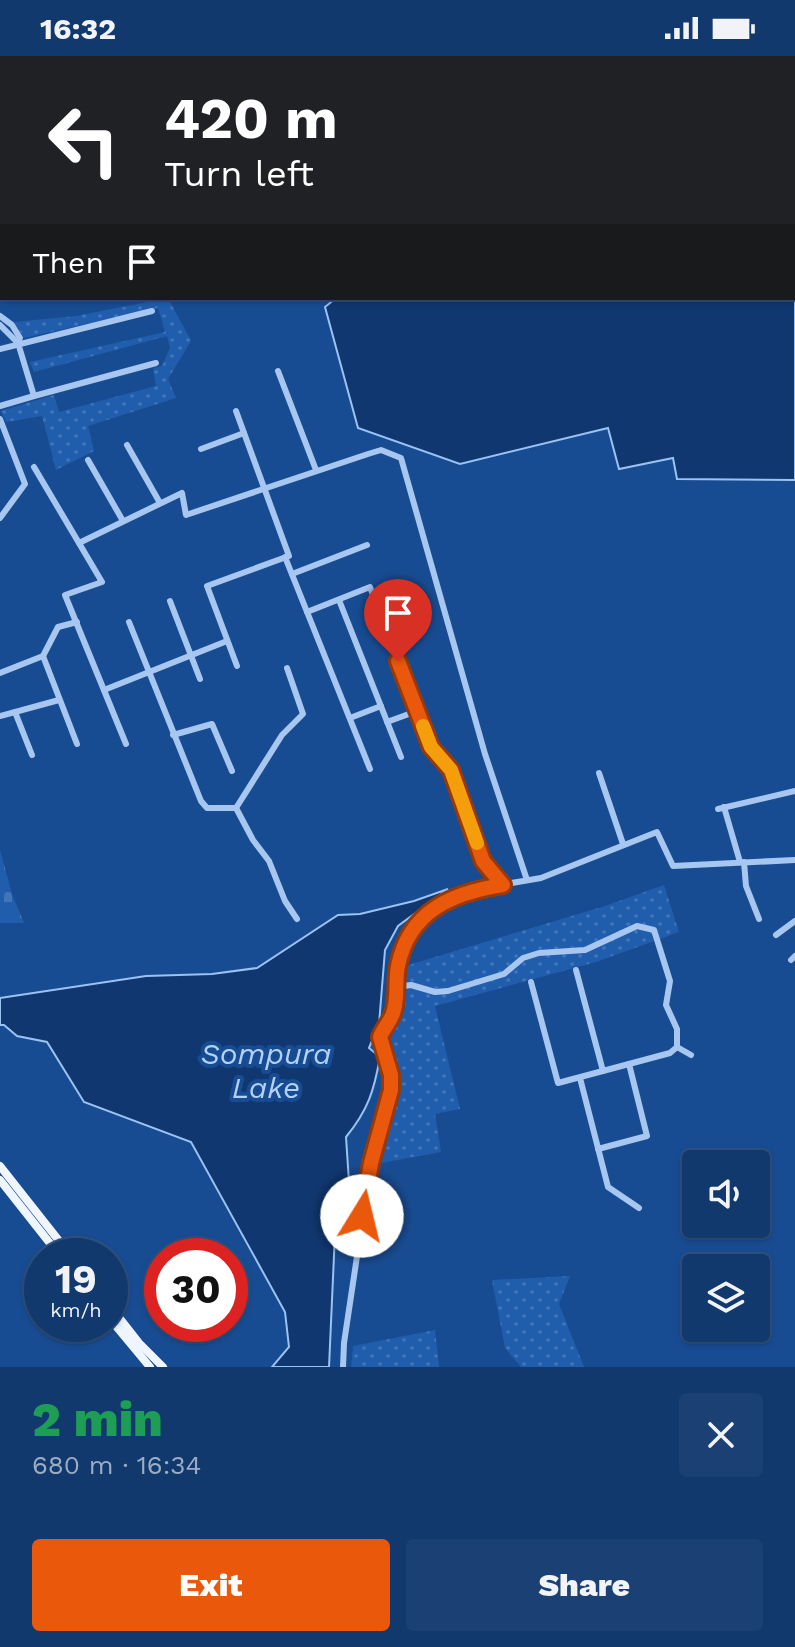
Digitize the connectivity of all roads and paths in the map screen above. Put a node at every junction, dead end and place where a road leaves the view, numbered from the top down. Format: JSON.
{"nodes":[{"id":1,"x":152,"y":311,"type":"dead end"},
{"id":2,"x":0,"y":316,"type":"edge"},
{"id":3,"x":0,"y":325,"type":"edge"},
{"id":4,"x":18,"y":343,"type":"junction"},
{"id":5,"x":0,"y":349,"type":"edge"},
{"id":6,"x":156,"y":363,"type":"dead end"},
{"id":7,"x":278,"y":371,"type":"dead end"},
{"id":8,"x":34,"y":396,"type":"junction"},
{"id":9,"x":0,"y":406,"type":"edge"},
{"id":10,"x":236,"y":411,"type":"dead end"},
{"id":11,"x":0,"y":419,"type":"edge"},
{"id":12,"x":244,"y":433,"type":"junction"},
{"id":13,"x":127,"y":445,"type":"dead end"},
{"id":14,"x":201,"y":449,"type":"dead end"},
{"id":15,"x":88,"y":460,"type":"dead end"},
{"id":16,"x":34,"y":467,"type":"dead end"},
{"id":17,"x":316,"y":470,"type":"junction"},
{"id":18,"x":265,"y":488,"type":"junction"},
{"id":19,"x":160,"y":503,"type":"junction"},
{"id":20,"x":0,"y":518,"type":"edge"},
{"id":21,"x":123,"y":521,"type":"junction"},
{"id":22,"x":79,"y":543,"type":"junction"},
{"id":23,"x":367,"y":545,"type":"dead end"},
{"id":24,"x":285,"y":557,"type":"junction"},
{"id":25,"x":292,"y":574,"type":"junction"},
{"id":26,"x":339,"y":600,"type":"junction"},
{"id":27,"x":170,"y":601,"type":"dead end"},
{"id":28,"x":307,"y":612,"type":"junction"},
{"id":29,"x":77,"y":622,"type":"junction"},
{"id":30,"x":129,"y":622,"type":"dead end"},
{"id":31,"x":227,"y":641,"type":"junction"},
{"id":32,"x":191,"y":655,"type":"junction"},
{"id":33,"x":43,"y":656,"type":"junction"},
{"id":34,"x":237,"y":666,"type":"dead end"},
{"id":35,"x":287,"y":668,"type":"dead end"},
{"id":36,"x":148,"y":672,"type":"junction"},
{"id":37,"x":0,"y":673,"type":"edge"},
{"id":38,"x":200,"y":679,"type":"dead end"},
{"id":39,"x":104,"y":690,"type":"junction"},
{"id":40,"x":59,"y":700,"type":"junction"},
{"id":41,"x":381,"y":706,"type":"junction"},
{"id":42,"x":417,"y":711,"type":"junction"},
{"id":43,"x":15,"y":712,"type":"junction"},
{"id":44,"x":0,"y":716,"type":"edge"},
{"id":45,"x":350,"y":718,"type":"junction"},
{"id":46,"x":387,"y":722,"type":"junction"},
{"id":47,"x":173,"y":735,"type":"junction"},
{"id":48,"x":77,"y":744,"type":"dead end"},
{"id":49,"x":126,"y":744,"type":"dead end"},
{"id":50,"x":32,"y":755,"type":"dead end"},
{"id":51,"x":401,"y":757,"type":"dead end"},
{"id":52,"x":370,"y":769,"type":"dead end"},
{"id":53,"x":232,"y":771,"type":"dead end"},
{"id":54,"x":599,"y":773,"type":"dead end"},
{"id":55,"x":795,"y":791,"type":"edge"},
{"id":56,"x":236,"y":808,"type":"junction"},
{"id":57,"x":623,"y":844,"type":"junction"},
{"id":58,"x":795,"y":860,"type":"edge"},
{"id":59,"x":742,"y":862,"type":"junction"},
{"id":60,"x":527,"y":880,"type":"junction"},
{"id":61,"x":503,"y":885,"type":"junction"},
{"id":62,"x":297,"y":919,"type":"dead end"},
{"id":63,"x":759,"y":919,"type":"dead end"},
{"id":64,"x":795,"y":921,"type":"edge"},
{"id":65,"x":776,"y":935,"type":"dead end"},
{"id":66,"x":576,"y":970,"type":"dead end"},
{"id":67,"x":531,"y":982,"type":"dead end"},
{"id":68,"x":396,"y":987,"type":"junction"},
{"id":69,"x":677,"y":1047,"type":"junction"},
{"id":70,"x":691,"y":1055,"type":"dead end"},
{"id":71,"x":629,"y":1064,"type":"junction"},
{"id":72,"x":603,"y":1071,"type":"junction"},
{"id":73,"x":580,"y":1078,"type":"junction"},
{"id":74,"x":598,"y":1149,"type":"junction"},
{"id":75,"x":0,"y":1166,"type":"edge"},
{"id":76,"x":0,"y":1180,"type":"edge"},
{"id":77,"x":639,"y":1208,"type":"dead end"},
{"id":78,"x":49,"y":1238,"type":"edge"},
{"id":79,"x":51,"y":1238,"type":"edge"},
{"id":80,"x":128,"y":1329,"type":"edge"},
{"id":81,"x":128,"y":1341,"type":"edge"},
{"id":82,"x":150,"y":1367,"type":"edge"},
{"id":83,"x":163,"y":1367,"type":"edge"},
{"id":84,"x":343,"y":1367,"type":"edge"}],
"edges":[{"from":1,"to":4,"type":"street"},
{"from":2,"to":4,"type":"street"},
{"from":3,"to":4,"type":"street"},
{"from":4,"to":5,"type":"street"},
{"from":4,"to":8,"type":"street"},
{"from":6,"to":8,"type":"street"},
{"from":7,"to":17,"type":"street"},
{"from":8,"to":9,"type":"street"},
{"from":10,"to":12,"type":"street"},
{"from":11,"to":20,"type":"street"},
{"from":12,"to":14,"type":"street"},
{"from":12,"to":18,"type":"street"},
{"from":13,"to":19,"type":"street"},
{"from":15,"to":21,"type":"street"},
{"from":16,"to":22,"type":"street"},
{"from":17,"to":18,"type":"street"},
{"from":17,"to":60,"type":"street"},
{"from":18,"to":19,"type":"street"},
{"from":18,"to":24,"type":"street"},
{"from":19,"to":21,"type":"street"},
{"from":21,"to":22,"type":"street"},
{"from":22,"to":29,"type":"street"},
{"from":23,"to":25,"type":"street"},
{"from":24,"to":25,"type":"street"},
{"from":24,"to":31,"type":"street"},
{"from":25,"to":28,"type":"street"},
{"from":26,"to":28,"type":"street"},
{"from":26,"to":41,"type":"street"},
{"from":26,"to":42,"type":"street"},
{"from":27,"to":32,"type":"street"},
{"from":28,"to":45,"type":"street"},
{"from":29,"to":33,"type":"street"},
{"from":29,"to":39,"type":"street"},
{"from":30,"to":36,"type":"street"},
{"from":31,"to":32,"type":"street"},
{"from":31,"to":34,"type":"street"},
{"from":32,"to":36,"type":"street"},
{"from":32,"to":38,"type":"street"},
{"from":33,"to":37,"type":"street"},
{"from":33,"to":40,"type":"street"},
{"from":35,"to":56,"type":"street"},
{"from":36,"to":39,"type":"street"},
{"from":36,"to":47,"type":"street"},
{"from":39,"to":49,"type":"street"},
{"from":40,"to":43,"type":"street"},
{"from":40,"to":48,"type":"street"},
{"from":41,"to":45,"type":"street"},
{"from":41,"to":46,"type":"street"},
{"from":42,"to":46,"type":"street"},
{"from":42,"to":61,"type":"street"},
{"from":43,"to":44,"type":"street"},
{"from":43,"to":50,"type":"street"},
{"from":45,"to":52,"type":"street"},
{"from":46,"to":51,"type":"street"},
{"from":47,"to":53,"type":"street"},
{"from":47,"to":56,"type":"street"},
{"from":54,"to":57,"type":"street"},
{"from":55,"to":59,"type":"street"},
{"from":56,"to":62,"type":"street"},
{"from":57,"to":59,"type":"street"},
{"from":57,"to":60,"type":"street"},
{"from":58,"to":59,"type":"street"},
{"from":59,"to":63,"type":"street"},
{"from":60,"to":61,"type":"street"},
{"from":61,"to":68,"type":"street"},
{"from":64,"to":65,"type":"street"},
{"from":66,"to":72,"type":"street"},
{"from":67,"to":73,"type":"street"},
{"from":68,"to":69,"type":"street"},
{"from":68,"to":84,"type":"street"},
{"from":69,"to":70,"type":"street"},
{"from":69,"to":71,"type":"street"},
{"from":71,"to":72,"type":"street"},
{"from":71,"to":74,"type":"street"},
{"from":72,"to":73,"type":"street"},
{"from":73,"to":74,"type":"street"},
{"from":74,"to":77,"type":"street"},
{"from":75,"to":79,"type":"main road"},
{"from":76,"to":78,"type":"main road"},
{"from":80,"to":83,"type":"main road"},
{"from":81,"to":82,"type":"main road"}]}
